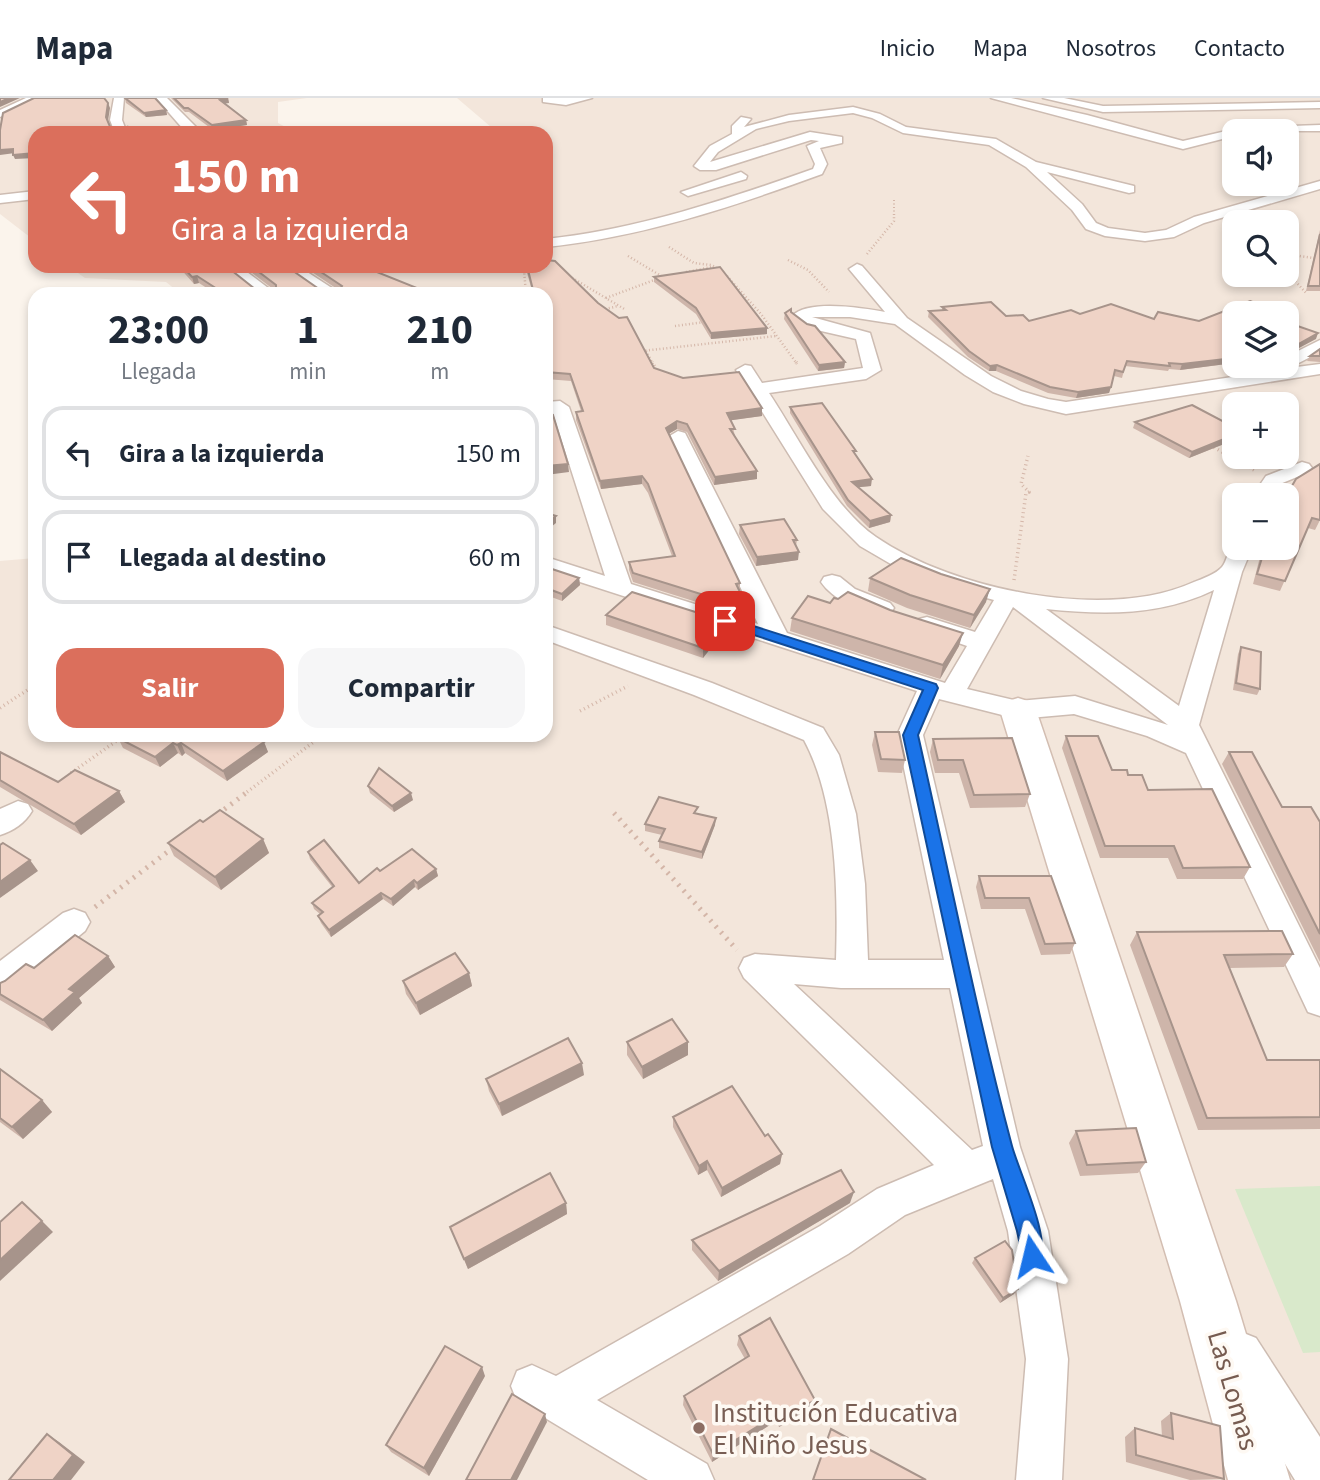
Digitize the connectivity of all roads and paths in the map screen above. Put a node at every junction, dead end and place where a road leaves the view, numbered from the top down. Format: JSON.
{"nodes":[{"id":1,"x":35,"y":98,"type":"edge"},
{"id":2,"x":119,"y":98,"type":"edge"},
{"id":3,"x":162,"y":98,"type":"edge"},
{"id":4,"x":550,"y":98,"type":"edge"},
{"id":5,"x":586,"y":98,"type":"edge"},
{"id":6,"x":996,"y":98,"type":"edge"},
{"id":7,"x":1048,"y":98,"type":"edge"},
{"id":8,"x":1123,"y":98,"type":"edge"},
{"id":9,"x":1193,"y":98,"type":"edge"},
{"id":10,"x":1320,"y":105,"type":"edge"},
{"id":11,"x":784,"y":106,"type":"dead end"},
{"id":12,"x":1205,"y":107,"type":"junction"},
{"id":13,"x":0,"y":114,"type":"edge"},
{"id":14,"x":1100,"y":123,"type":"junction"},
{"id":15,"x":118,"y":126,"type":"edge"},
{"id":16,"x":185,"y":126,"type":"edge"},
{"id":17,"x":1320,"y":128,"type":"edge"},
{"id":18,"x":1299,"y":129,"type":"edge"},
{"id":19,"x":739,"y":134,"type":"junction"},
{"id":20,"x":1222,"y":135,"type":"edge"},
{"id":21,"x":813,"y":146,"type":"junction"},
{"id":22,"x":794,"y":157,"type":"dead end"},
{"id":23,"x":1030,"y":164,"type":"junction"},
{"id":24,"x":754,"y":172,"type":"dead end"},
{"id":25,"x":1320,"y":185,"type":"edge"},
{"id":26,"x":1129,"y":189,"type":"dead end"},
{"id":27,"x":688,"y":192,"type":"dead end"},
{"id":28,"x":28,"y":196,"type":"edge"},
{"id":29,"x":0,"y":199,"type":"edge"},
{"id":30,"x":894,"y":200,"type":"dead end"},
{"id":31,"x":553,"y":242,"type":"edge"},
{"id":32,"x":668,"y":247,"type":"dead end"},
{"id":33,"x":628,"y":256,"type":"dead end"},
{"id":34,"x":1299,"y":256,"type":"edge"},
{"id":35,"x":1320,"y":259,"type":"edge"},
{"id":36,"x":788,"y":260,"type":"dead end"},
{"id":37,"x":715,"y":266,"type":"junction"},
{"id":38,"x":857,"y":269,"type":"joint"},
{"id":39,"x":239,"y":273,"type":"edge"},
{"id":40,"x":298,"y":273,"type":"edge"},
{"id":41,"x":565,"y":274,"type":"edge"},
{"id":42,"x":676,"y":274,"type":"edge"},
{"id":43,"x":1299,"y":282,"type":"edge"},
{"id":44,"x":258,"y":287,"type":"edge"},
{"id":45,"x":322,"y":287,"type":"edge"},
{"id":46,"x":1307,"y":294,"type":"edge"},
{"id":47,"x":606,"y":298,"type":"junction"},
{"id":48,"x":618,"y":306,"type":"junction"},
{"id":49,"x":626,"y":310,"type":"dead end"},
{"id":50,"x":596,"y":311,"type":"edge"},
{"id":51,"x":837,"y":311,"type":"junction"},
{"id":52,"x":761,"y":314,"type":"junction"},
{"id":53,"x":748,"y":316,"type":"edge"},
{"id":54,"x":712,"y":321,"type":"edge"},
{"id":55,"x":901,"y":321,"type":"junction"},
{"id":56,"x":675,"y":326,"type":"dead end"},
{"id":57,"x":777,"y":336,"type":"junction"},
{"id":58,"x":1320,"y":345,"type":"edge"},
{"id":59,"x":646,"y":351,"type":"junction"},
{"id":60,"x":633,"y":352,"type":"edge"},
{"id":61,"x":1299,"y":357,"type":"edge"},
{"id":62,"x":645,"y":368,"type":"edge"},
{"id":63,"x":1320,"y":369,"type":"edge"},
{"id":64,"x":745,"y":370,"type":"dead end"},
{"id":65,"x":1247,"y":378,"type":"edge"},
{"id":66,"x":1239,"y":381,"type":"junction"},
{"id":67,"x":811,"y":383,"type":"junction"},
{"id":68,"x":757,"y":388,"type":"junction"},
{"id":69,"x":553,"y":408,"type":"edge"},
{"id":70,"x":678,"y":437,"type":"dead end"},
{"id":71,"x":1208,"y":444,"type":"edge"},
{"id":72,"x":1028,"y":456,"type":"dead end"},
{"id":73,"x":1303,"y":468,"type":"dead end"},
{"id":74,"x":1261,"y":483,"type":"edge"},
{"id":75,"x":1277,"y":483,"type":"edge"},
{"id":76,"x":1236,"y":560,"type":"edge"},
{"id":77,"x":553,"y":566,"type":"edge"},
{"id":78,"x":1231,"y":572,"type":"junction"},
{"id":79,"x":832,"y":582,"type":"dead end"},
{"id":80,"x":621,"y":588,"type":"junction"},
{"id":81,"x":1012,"y":598,"type":"junction"},
{"id":82,"x":553,"y":635,"type":"edge"},
{"id":83,"x":777,"y":638,"type":"junction"},
{"id":84,"x":981,"y":642,"type":"junction"},
{"id":85,"x":647,"y":669,"type":"junction"},
{"id":86,"x":28,"y":690,"type":"edge"},
{"id":87,"x":941,"y":691,"type":"junction"},
{"id":88,"x":0,"y":708,"type":"edge"},
{"id":89,"x":1018,"y":710,"type":"junction"},
{"id":90,"x":580,"y":711,"type":"dead end"},
{"id":91,"x":1191,"y":736,"type":"junction"},
{"id":92,"x":115,"y":742,"type":"edge"},
{"id":93,"x":314,"y":742,"type":"edge"},
{"id":94,"x":614,"y":813,"type":"dead end"},
{"id":95,"x":215,"y":816,"type":"edge"},
{"id":96,"x":9,"y":818,"type":"edge"},
{"id":97,"x":183,"y":841,"type":"edge"},
{"id":98,"x":74,"y":922,"type":"joint"},
{"id":99,"x":755,"y":968,"type":"junction"},
{"id":100,"x":852,"y":974,"type":"junction"},
{"id":101,"x":964,"y":974,"type":"junction"},
{"id":102,"x":0,"y":980,"type":"edge"},
{"id":103,"x":1320,"y":1002,"type":"edge"},
{"id":104,"x":1005,"y":1157,"type":"junction"},
{"id":105,"x":966,"y":1170,"type":"junction"},
{"id":106,"x":1208,"y":1301,"type":"junction"},
{"id":107,"x":1320,"y":1478,"type":"edge"},
{"id":108,"x":691,"y":1480,"type":"edge"},
{"id":109,"x":1039,"y":1480,"type":"edge"},
{"id":110,"x":1259,"y":1480,"type":"edge"}],
"edges":[{"from":1,"to":13,"type":"street"},
{"from":2,"to":15,"type":"street"},
{"from":3,"to":16,"type":"street"},
{"from":4,"to":5,"type":"street"},
{"from":6,"to":14,"type":"street"},
{"from":7,"to":12,"type":"street"},
{"from":8,"to":9,"type":"street"},
{"from":10,"to":12,"type":"street"},
{"from":11,"to":19,"type":"street"},
{"from":12,"to":14,"type":"street"},
{"from":14,"to":20,"type":"street"},
{"from":17,"to":18,"type":"street"},
{"from":19,"to":21,"type":"street"},
{"from":19,"to":23,"type":"street"},
{"from":21,"to":22,"type":"street"},
{"from":21,"to":31,"type":"street"},
{"from":23,"to":25,"type":"street"},
{"from":23,"to":26,"type":"street"},
{"from":24,"to":27,"type":"street"},
{"from":28,"to":29,"type":"street"},
{"from":30,"to":38,"type":"path"},
{"from":32,"to":37,"type":"path"},
{"from":33,"to":47,"type":"path"},
{"from":34,"to":35,"type":"path"},
{"from":36,"to":51,"type":"path"},
{"from":37,"to":42,"type":"path"},
{"from":37,"to":52,"type":"path"},
{"from":38,"to":55,"type":"street"},
{"from":39,"to":44,"type":"street"},
{"from":40,"to":45,"type":"street"},
{"from":41,"to":47,"type":"path"},
{"from":43,"to":46,"type":"path"},
{"from":47,"to":48,"type":"path"},
{"from":48,"to":49,"type":"path"},
{"from":48,"to":50,"type":"path"},
{"from":51,"to":55,"type":"street"},
{"from":51,"to":67,"type":"street"},
{"from":52,"to":53,"type":"path"},
{"from":52,"to":57,"type":"path"},
{"from":54,"to":56,"type":"path"},
{"from":55,"to":66,"type":"street"},
{"from":57,"to":59,"type":"path"},
{"from":57,"to":67,"type":"path"},
{"from":58,"to":61,"type":"street"},
{"from":59,"to":60,"type":"path"},
{"from":59,"to":62,"type":"path"},
{"from":63,"to":66,"type":"street"},
{"from":64,"to":68,"type":"street"},
{"from":65,"to":66,"type":"street"},
{"from":67,"to":68,"type":"street"},
{"from":68,"to":81,"type":"street"},
{"from":69,"to":80,"type":"street"},
{"from":70,"to":83,"type":"street"},
{"from":71,"to":74,"type":"path"},
{"from":72,"to":81,"type":"path"},
{"from":73,"to":75,"type":"street"},
{"from":76,"to":78,"type":"street"},
{"from":77,"to":80,"type":"street"},
{"from":78,"to":81,"type":"street"},
{"from":78,"to":91,"type":"street"},
{"from":79,"to":84,"type":"street"},
{"from":80,"to":83,"type":"street"},
{"from":81,"to":84,"type":"street"},
{"from":81,"to":91,"type":"street"},
{"from":82,"to":85,"type":"street"},
{"from":83,"to":87,"type":"street"},
{"from":84,"to":87,"type":"street"},
{"from":85,"to":90,"type":"path"},
{"from":85,"to":100,"type":"street"},
{"from":86,"to":88,"type":"path"},
{"from":87,"to":89,"type":"street"},
{"from":87,"to":101,"type":"street"},
{"from":89,"to":91,"type":"street"},
{"from":89,"to":106,"type":"street","name":"Las Lomas"},
{"from":91,"to":103,"type":"street"},
{"from":92,"to":96,"type":"path"},
{"from":93,"to":95,"type":"path"},
{"from":94,"to":99,"type":"path"},
{"from":97,"to":98,"type":"path"},
{"from":98,"to":102,"type":"street"},
{"from":99,"to":100,"type":"street"},
{"from":99,"to":105,"type":"street"},
{"from":100,"to":101,"type":"street"},
{"from":101,"to":104,"type":"street"},
{"from":104,"to":105,"type":"street"},
{"from":104,"to":109,"type":"street"},
{"from":105,"to":108,"type":"street"},
{"from":106,"to":107,"type":"street"},
{"from":106,"to":110,"type":"street","name":"Las Lomas"}]}
